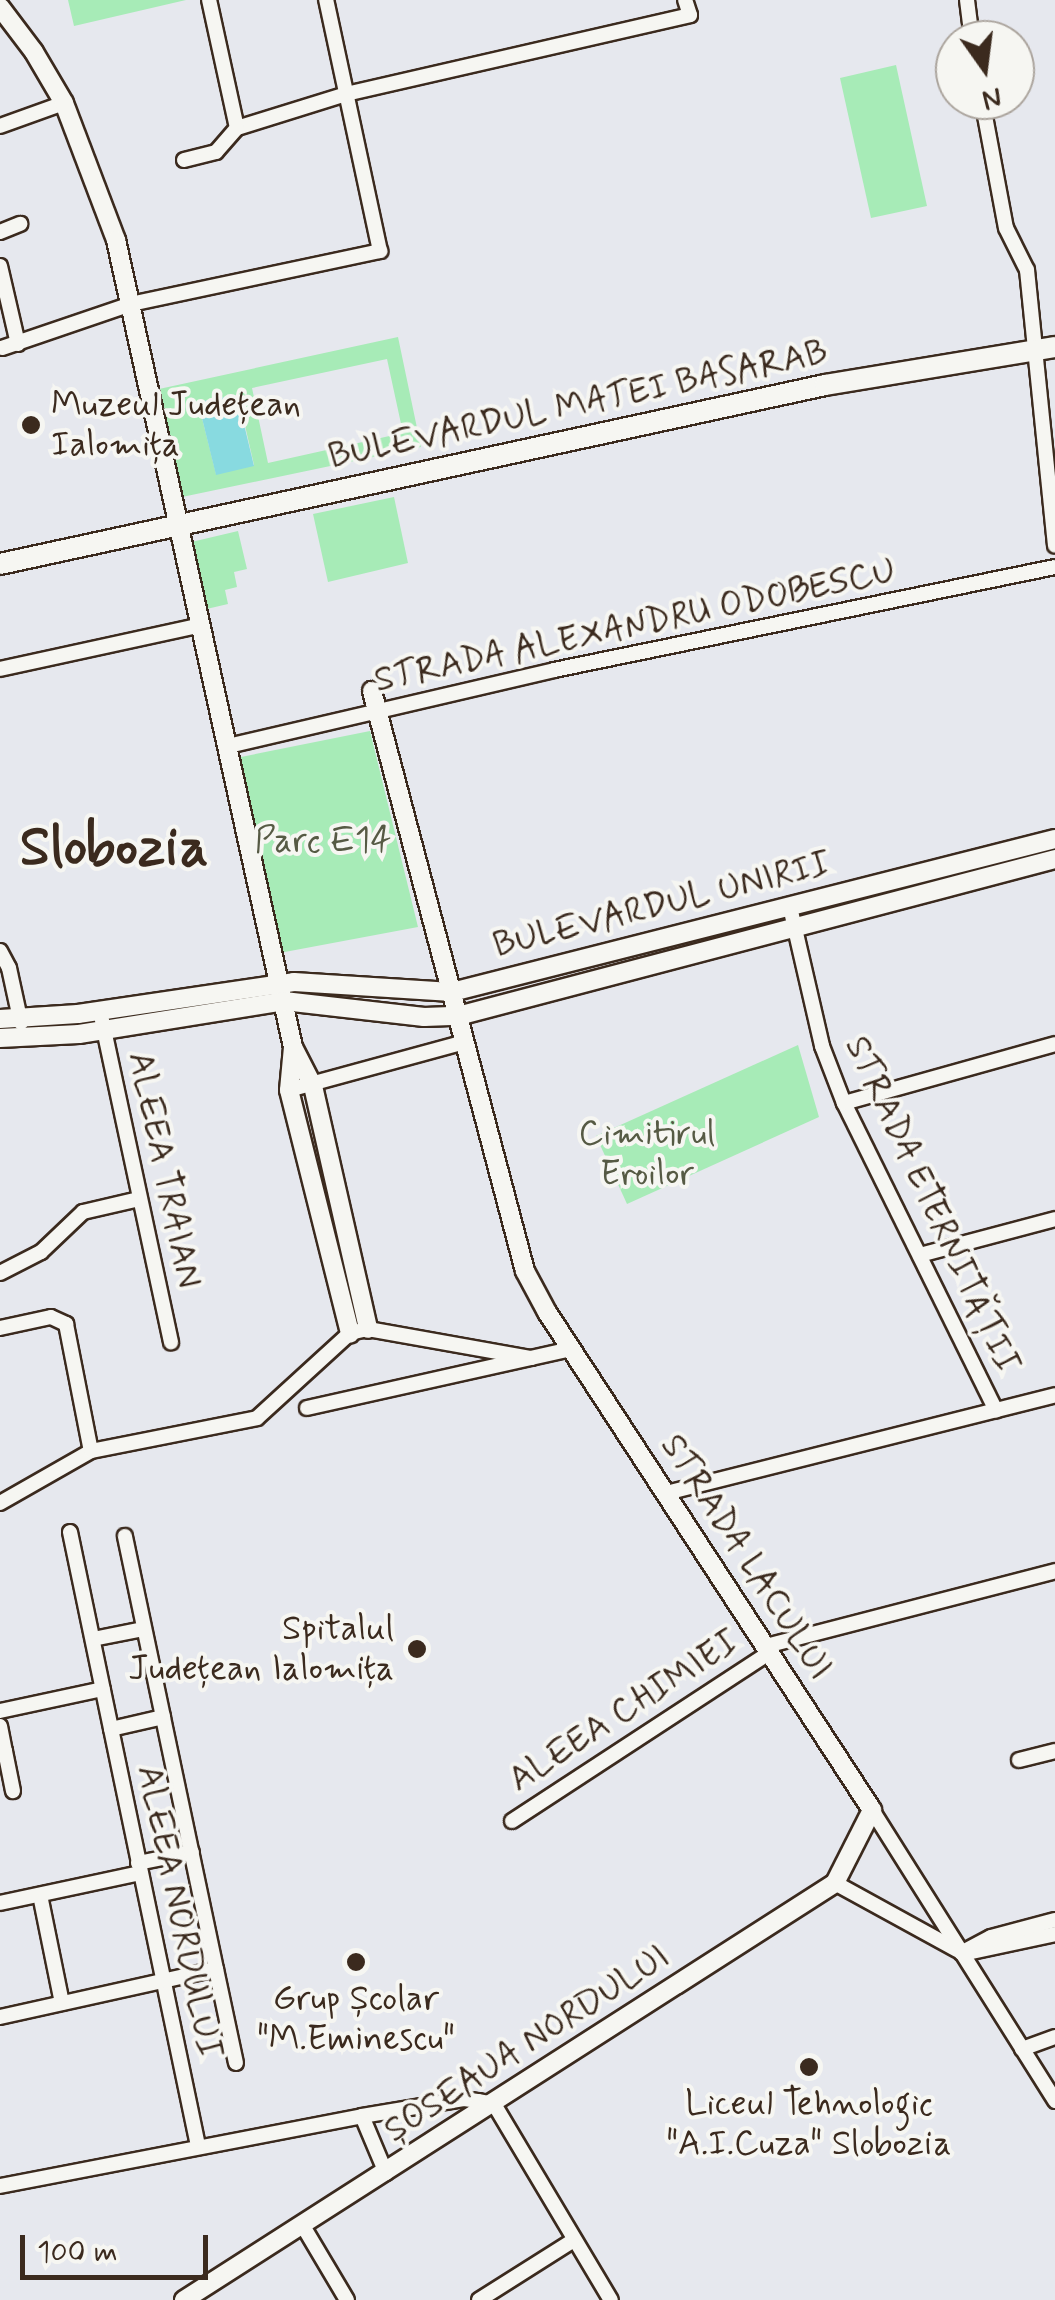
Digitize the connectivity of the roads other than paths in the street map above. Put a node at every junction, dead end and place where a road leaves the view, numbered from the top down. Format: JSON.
{"nodes":[{"id":1,"x":209,"y":0,"type":"edge"},
{"id":2,"x":326,"y":0,"type":"edge"},
{"id":3,"x":685,"y":0,"type":"edge"},
{"id":4,"x":0,"y":8,"type":"edge"},
{"id":5,"x":346,"y":94,"type":"junction"},
{"id":6,"x":64,"y":103,"type":"junction"},
{"id":7,"x":986,"y":120,"type":"edge"},
{"id":8,"x":0,"y":126,"type":"edge"},
{"id":9,"x":237,"y":128,"type":"junction"},
{"id":10,"x":184,"y":160,"type":"dead end"},
{"id":11,"x":20,"y":224,"type":"dead end"},
{"id":12,"x":0,"y":232,"type":"edge"},
{"id":13,"x":0,"y":266,"type":"edge"},
{"id":14,"x":131,"y":304,"type":"junction"},
{"id":15,"x":1046,"y":348,"type":"edge"},
{"id":16,"x":178,"y":523,"type":"junction"},
{"id":17,"x":1055,"y":546,"type":"edge"},
{"id":18,"x":0,"y":564,"type":"edge"},
{"id":19,"x":1055,"y":567,"type":"edge"},
{"id":20,"x":201,"y":625,"type":"junction"},
{"id":21,"x":0,"y":669,"type":"edge"},
{"id":22,"x":372,"y":691,"type":"dead end"},
{"id":23,"x":376,"y":712,"type":"junction"},
{"id":24,"x":228,"y":746,"type":"junction"},
{"id":25,"x":1055,"y":839,"type":"edge"},
{"id":26,"x":1055,"y":859,"type":"edge"},
{"id":27,"x":790,"y":907,"type":"junction"},
{"id":28,"x":795,"y":928,"type":"junction"},
{"id":29,"x":0,"y":951,"type":"edge"},
{"id":30,"x":282,"y":992,"type":"junction"},
{"id":31,"x":452,"y":992,"type":"junction"},
{"id":32,"x":100,"y":1012,"type":"junction"},
{"id":33,"x":458,"y":1016,"type":"junction"},
{"id":34,"x":0,"y":1019,"type":"edge"},
{"id":35,"x":20,"y":1020,"type":"junction"},
{"id":36,"x":103,"y":1031,"type":"junction"},
{"id":37,"x":0,"y":1038,"type":"edge"},
{"id":38,"x":24,"y":1039,"type":"junction"},
{"id":39,"x":464,"y":1042,"type":"junction"},
{"id":40,"x":1055,"y":1044,"type":"edge"},
{"id":41,"x":293,"y":1047,"type":"junction"},
{"id":42,"x":313,"y":1086,"type":"junction"},
{"id":43,"x":290,"y":1090,"type":"junction"},
{"id":44,"x":844,"y":1103,"type":"junction"},
{"id":45,"x":139,"y":1199,"type":"junction"},
{"id":46,"x":1055,"y":1219,"type":"edge"},
{"id":47,"x":920,"y":1255,"type":"junction"},
{"id":48,"x":0,"y":1273,"type":"edge"},
{"id":49,"x":0,"y":1328,"type":"edge"},
{"id":50,"x":359,"y":1330,"type":"junction"},
{"id":51,"x":170,"y":1342,"type":"dead end"},
{"id":52,"x":572,"y":1349,"type":"junction"},
{"id":53,"x":531,"y":1358,"type":"junction"},
{"id":54,"x":1055,"y":1395,"type":"edge"},
{"id":55,"x":307,"y":1408,"type":"dead end"},
{"id":56,"x":996,"y":1411,"type":"junction"},
{"id":57,"x":91,"y":1452,"type":"junction"},
{"id":58,"x":666,"y":1493,"type":"junction"},
{"id":59,"x":0,"y":1504,"type":"edge"},
{"id":60,"x":70,"y":1532,"type":"dead end"},
{"id":61,"x":124,"y":1536,"type":"dead end"},
{"id":62,"x":1055,"y":1571,"type":"edge"},
{"id":63,"x":144,"y":1628,"type":"junction"},
{"id":64,"x":93,"y":1639,"type":"junction"},
{"id":65,"x":768,"y":1649,"type":"junction"},
{"id":66,"x":103,"y":1689,"type":"junction"},
{"id":67,"x":0,"y":1712,"type":"edge"},
{"id":68,"x":163,"y":1717,"type":"junction"},
{"id":69,"x":0,"y":1726,"type":"edge"},
{"id":70,"x":111,"y":1729,"type":"junction"},
{"id":71,"x":1055,"y":1751,"type":"edge"},
{"id":72,"x":3,"y":1752,"type":"edge"},
{"id":73,"x":1019,"y":1760,"type":"dead end"},
{"id":74,"x":13,"y":1791,"type":"dead end"},
{"id":75,"x":872,"y":1810,"type":"junction"},
{"id":76,"x":512,"y":1821,"type":"dead end"},
{"id":77,"x":192,"y":1852,"type":"junction"},
{"id":78,"x":139,"y":1868,"type":"junction"},
{"id":79,"x":835,"y":1883,"type":"junction"},
{"id":80,"x":40,"y":1895,"type":"junction"},
{"id":81,"x":0,"y":1903,"type":"edge"},
{"id":82,"x":1055,"y":1920,"type":"edge"},
{"id":83,"x":1055,"y":1934,"type":"edge"},
{"id":84,"x":962,"y":1953,"type":"junction"},
{"id":85,"x":216,"y":1970,"type":"junction"},
{"id":86,"x":162,"y":1981,"type":"junction"},
{"id":87,"x":62,"y":2003,"type":"junction"},
{"id":88,"x":1,"y":2012,"type":"edge"},
{"id":89,"x":1055,"y":2037,"type":"edge"},
{"id":90,"x":1022,"y":2049,"type":"junction"},
{"id":91,"x":236,"y":2063,"type":"dead end"},
{"id":92,"x":1055,"y":2101,"type":"edge"},
{"id":93,"x":494,"y":2104,"type":"junction"},
{"id":94,"x":362,"y":2116,"type":"junction"},
{"id":95,"x":198,"y":2146,"type":"junction"},
{"id":96,"x":386,"y":2173,"type":"junction"},
{"id":97,"x":0,"y":2186,"type":"edge"},
{"id":98,"x":303,"y":2226,"type":"junction"},
{"id":99,"x":574,"y":2240,"type":"junction"},
{"id":100,"x":184,"y":2300,"type":"edge"},
{"id":101,"x":347,"y":2300,"type":"edge"},
{"id":102,"x":479,"y":2300,"type":"edge"},
{"id":103,"x":610,"y":2300,"type":"edge"}],
"edges":[{"from":1,"to":9,"type":"street"},
{"from":2,"to":5,"type":"street"},
{"from":3,"to":5,"type":"street"},
{"from":4,"to":6,"type":"street"},
{"from":5,"to":9,"type":"street"},
{"from":5,"to":14,"type":"street"},
{"from":6,"to":8,"type":"street"},
{"from":6,"to":14,"type":"street"},
{"from":7,"to":15,"type":"street"},
{"from":9,"to":10,"type":"street"},
{"from":11,"to":12,"type":"street"},
{"from":13,"to":14,"type":"street"},
{"from":14,"to":16,"type":"street"},
{"from":15,"to":16,"type":"main road","name":"BULEVARDUL MATEI BASARAB"},
{"from":15,"to":17,"type":"street"},
{"from":16,"to":18,"type":"main road","name":"BULEVARDUL MATEI BASARAB"},
{"from":16,"to":20,"type":"street"},
{"from":19,"to":23,"type":"street","name":"STRADA ALEXANDRU ODOBESCU"},
{"from":20,"to":21,"type":"street"},
{"from":20,"to":24,"type":"street"},
{"from":22,"to":23,"type":"street","name":"STRADA LACULUI"},
{"from":23,"to":24,"type":"street","name":"STRADA ALEXANDRU ODOBESCU"},
{"from":23,"to":31,"type":"street","name":"STRADA LACULUI"},
{"from":24,"to":30,"type":"street"},
{"from":25,"to":27,"type":"street","name":"BULEVARDUL UNIRII"},
{"from":26,"to":28,"type":"street","name":"BULEVARDUL UNIRII"},
{"from":27,"to":28,"type":"street","name":"STRADA ETERNITĂȚII"},
{"from":27,"to":31,"type":"street","name":"BULEVARDUL UNIRII"},
{"from":28,"to":33,"type":"street","name":"BULEVARDUL UNIRII"},
{"from":28,"to":44,"type":"street","name":"STRADA ETERNITĂȚII"},
{"from":29,"to":35,"type":"street"},
{"from":30,"to":31,"type":"street","name":"BULEVARDUL UNIRII"},
{"from":30,"to":32,"type":"street"},
{"from":30,"to":33,"type":"street","name":"BULEVARDUL UNIRII"},
{"from":30,"to":36,"type":"street"},
{"from":30,"to":41,"type":"street"},
{"from":31,"to":33,"type":"street","name":"STRADA LACULUI"},
{"from":32,"to":35,"type":"street"},
{"from":32,"to":36,"type":"street","name":"ALEEA TRAIAN"},
{"from":33,"to":39,"type":"street","name":"STRADA LACULUI"},
{"from":34,"to":35,"type":"street"},
{"from":35,"to":38,"type":"street"},
{"from":36,"to":38,"type":"street"},
{"from":36,"to":45,"type":"street","name":"ALEEA TRAIAN"},
{"from":37,"to":38,"type":"street"},
{"from":39,"to":42,"type":"street"},
{"from":39,"to":52,"type":"street","name":"STRADA LACULUI"},
{"from":40,"to":44,"type":"street"},
{"from":41,"to":42,"type":"street"},
{"from":41,"to":43,"type":"street"},
{"from":42,"to":43,"type":"street"},
{"from":42,"to":50,"type":"street"},
{"from":43,"to":50,"type":"street"},
{"from":44,"to":47,"type":"street","name":"STRADA ETERNITĂȚII"},
{"from":45,"to":48,"type":"street"},
{"from":45,"to":51,"type":"street","name":"ALEEA TRAIAN"},
{"from":46,"to":47,"type":"street"},
{"from":47,"to":56,"type":"street","name":"STRADA ETERNITĂȚII"},
{"from":49,"to":57,"type":"street"},
{"from":50,"to":53,"type":"street"},
{"from":50,"to":57,"type":"street"},
{"from":52,"to":53,"type":"street"},
{"from":52,"to":58,"type":"street","name":"STRADA LACULUI"},
{"from":53,"to":55,"type":"street"},
{"from":54,"to":56,"type":"street"},
{"from":56,"to":58,"type":"street"},
{"from":57,"to":59,"type":"street"},
{"from":58,"to":65,"type":"street","name":"STRADA LACULUI"},
{"from":60,"to":64,"type":"street","name":"ALEEA NORDULUI"},
{"from":61,"to":63,"type":"street"},
{"from":62,"to":65,"type":"street","name":"ALEEA CHIMIEI"},
{"from":63,"to":64,"type":"street"},
{"from":63,"to":68,"type":"street"},
{"from":64,"to":66,"type":"street","name":"ALEEA NORDULUI"},
{"from":65,"to":75,"type":"street","name":"STRADA LACULUI"},
{"from":65,"to":76,"type":"street","name":"ALEEA CHIMIEI"},
{"from":66,"to":67,"type":"street"},
{"from":66,"to":70,"type":"street","name":"ALEEA NORDULUI"},
{"from":68,"to":70,"type":"street"},
{"from":68,"to":77,"type":"street"},
{"from":69,"to":72,"type":"street"},
{"from":70,"to":78,"type":"street","name":"ALEEA NORDULUI"},
{"from":71,"to":73,"type":"street"},
{"from":72,"to":74,"type":"street"},
{"from":75,"to":79,"type":"street"},
{"from":75,"to":84,"type":"street","name":"STRADA LACULUI"},
{"from":77,"to":78,"type":"street"},
{"from":77,"to":85,"type":"street"},
{"from":78,"to":80,"type":"street"},
{"from":78,"to":86,"type":"street","name":"ALEEA NORDULUI"},
{"from":79,"to":84,"type":"street"},
{"from":79,"to":93,"type":"street","name":"ȘOSEAUA NORDULUI"},
{"from":80,"to":81,"type":"street"},
{"from":80,"to":87,"type":"street"},
{"from":82,"to":84,"type":"street"},
{"from":83,"to":84,"type":"street"},
{"from":84,"to":90,"type":"street","name":"STRADA LACULUI"},
{"from":85,"to":86,"type":"street"},
{"from":85,"to":91,"type":"street"},
{"from":86,"to":87,"type":"street"},
{"from":86,"to":95,"type":"street","name":"ALEEA NORDULUI"},
{"from":87,"to":88,"type":"street"},
{"from":89,"to":90,"type":"street"},
{"from":90,"to":92,"type":"street","name":"STRADA LACULUI"},
{"from":93,"to":94,"type":"street"},
{"from":93,"to":96,"type":"street","name":"ȘOSEAUA NORDULUI"},
{"from":93,"to":99,"type":"street"},
{"from":94,"to":95,"type":"street"},
{"from":94,"to":96,"type":"street"},
{"from":95,"to":97,"type":"street"},
{"from":96,"to":98,"type":"street","name":"ȘOSEAUA NORDULUI"},
{"from":98,"to":100,"type":"street","name":"ȘOSEAUA NORDULUI"},
{"from":98,"to":101,"type":"street"},
{"from":99,"to":102,"type":"street"},
{"from":99,"to":103,"type":"street"}]}
